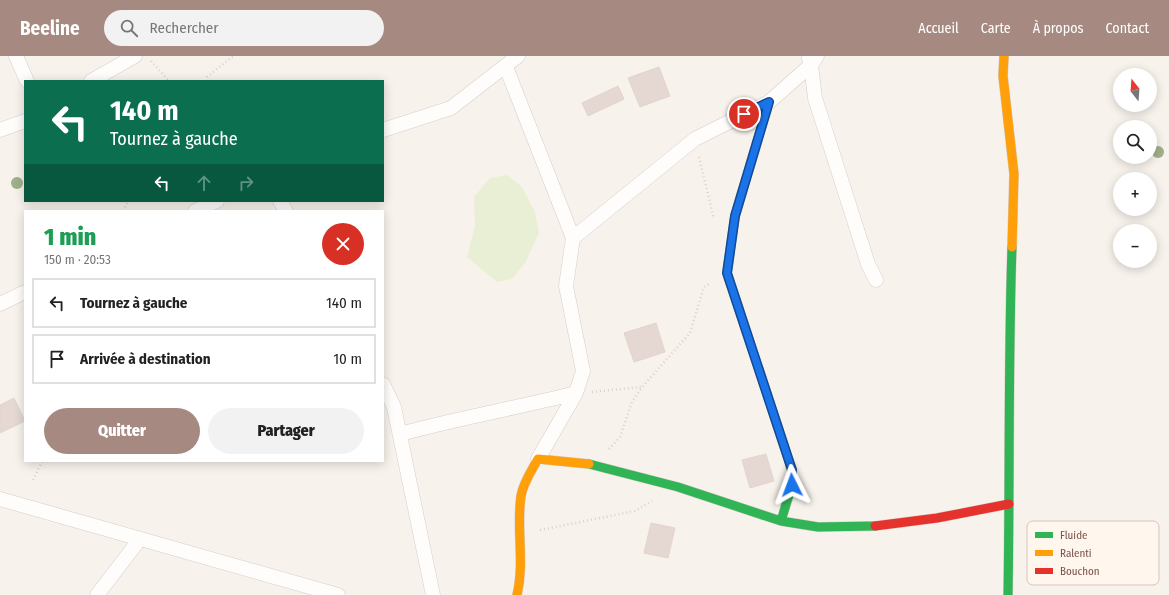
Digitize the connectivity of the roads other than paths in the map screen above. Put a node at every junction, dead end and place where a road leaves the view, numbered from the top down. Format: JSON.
{"nodes":[{"id":1,"x":16,"y":56,"type":"edge"},
{"id":2,"x":135,"y":56,"type":"edge"},
{"id":3,"x":518,"y":56,"type":"edge"},
{"id":4,"x":1004,"y":56,"type":"edge"},
{"id":5,"x":812,"y":59,"type":"edge"},
{"id":6,"x":506,"y":67,"type":"junction"},
{"id":7,"x":27,"y":80,"type":"edge"},
{"id":8,"x":94,"y":80,"type":"edge"},
{"id":9,"x":769,"y":102,"type":"junction"},
{"id":10,"x":24,"y":121,"type":"edge"},
{"id":11,"x":0,"y":130,"type":"edge"},
{"id":12,"x":384,"y":130,"type":"edge"},
{"id":13,"x":215,"y":202,"type":"edge"},
{"id":14,"x":197,"y":210,"type":"edge"},
{"id":15,"x":573,"y":238,"type":"junction"},
{"id":16,"x":876,"y":280,"type":"dead end"},
{"id":17,"x":24,"y":292,"type":"edge"},
{"id":18,"x":0,"y":304,"type":"edge"},
{"id":19,"x":384,"y":386,"type":"edge"},
{"id":20,"x":576,"y":393,"type":"junction"},
{"id":21,"x":400,"y":434,"type":"junction"},
{"id":22,"x":538,"y":459,"type":"junction"},
{"id":23,"x":0,"y":499,"type":"edge"},
{"id":24,"x":1009,"y":504,"type":"junction"},
{"id":25,"x":781,"y":521,"type":"junction"},
{"id":26,"x":140,"y":539,"type":"junction"},
{"id":27,"x":97,"y":595,"type":"edge"},
{"id":28,"x":338,"y":595,"type":"edge"},
{"id":29,"x":433,"y":595,"type":"edge"},
{"id":30,"x":517,"y":595,"type":"edge"},
{"id":31,"x":1008,"y":595,"type":"edge"}],
"edges":[{"from":1,"to":7,"type":"street"},
{"from":2,"to":8,"type":"street"},
{"from":3,"to":6,"type":"street"},
{"from":4,"to":24,"type":"street"},
{"from":5,"to":9,"type":"street"},
{"from":5,"to":16,"type":"street"},
{"from":6,"to":12,"type":"street"},
{"from":6,"to":15,"type":"street"},
{"from":9,"to":15,"type":"street"},
{"from":9,"to":25,"type":"street"},
{"from":10,"to":11,"type":"street"},
{"from":13,"to":14,"type":"street"},
{"from":15,"to":20,"type":"street"},
{"from":17,"to":18,"type":"street"},
{"from":19,"to":21,"type":"street"},
{"from":20,"to":21,"type":"street"},
{"from":20,"to":22,"type":"street"},
{"from":21,"to":29,"type":"street"},
{"from":22,"to":25,"type":"street"},
{"from":22,"to":30,"type":"street"},
{"from":23,"to":26,"type":"street"},
{"from":24,"to":25,"type":"street"},
{"from":24,"to":31,"type":"street"},
{"from":26,"to":27,"type":"street"},
{"from":26,"to":28,"type":"street"}]}
